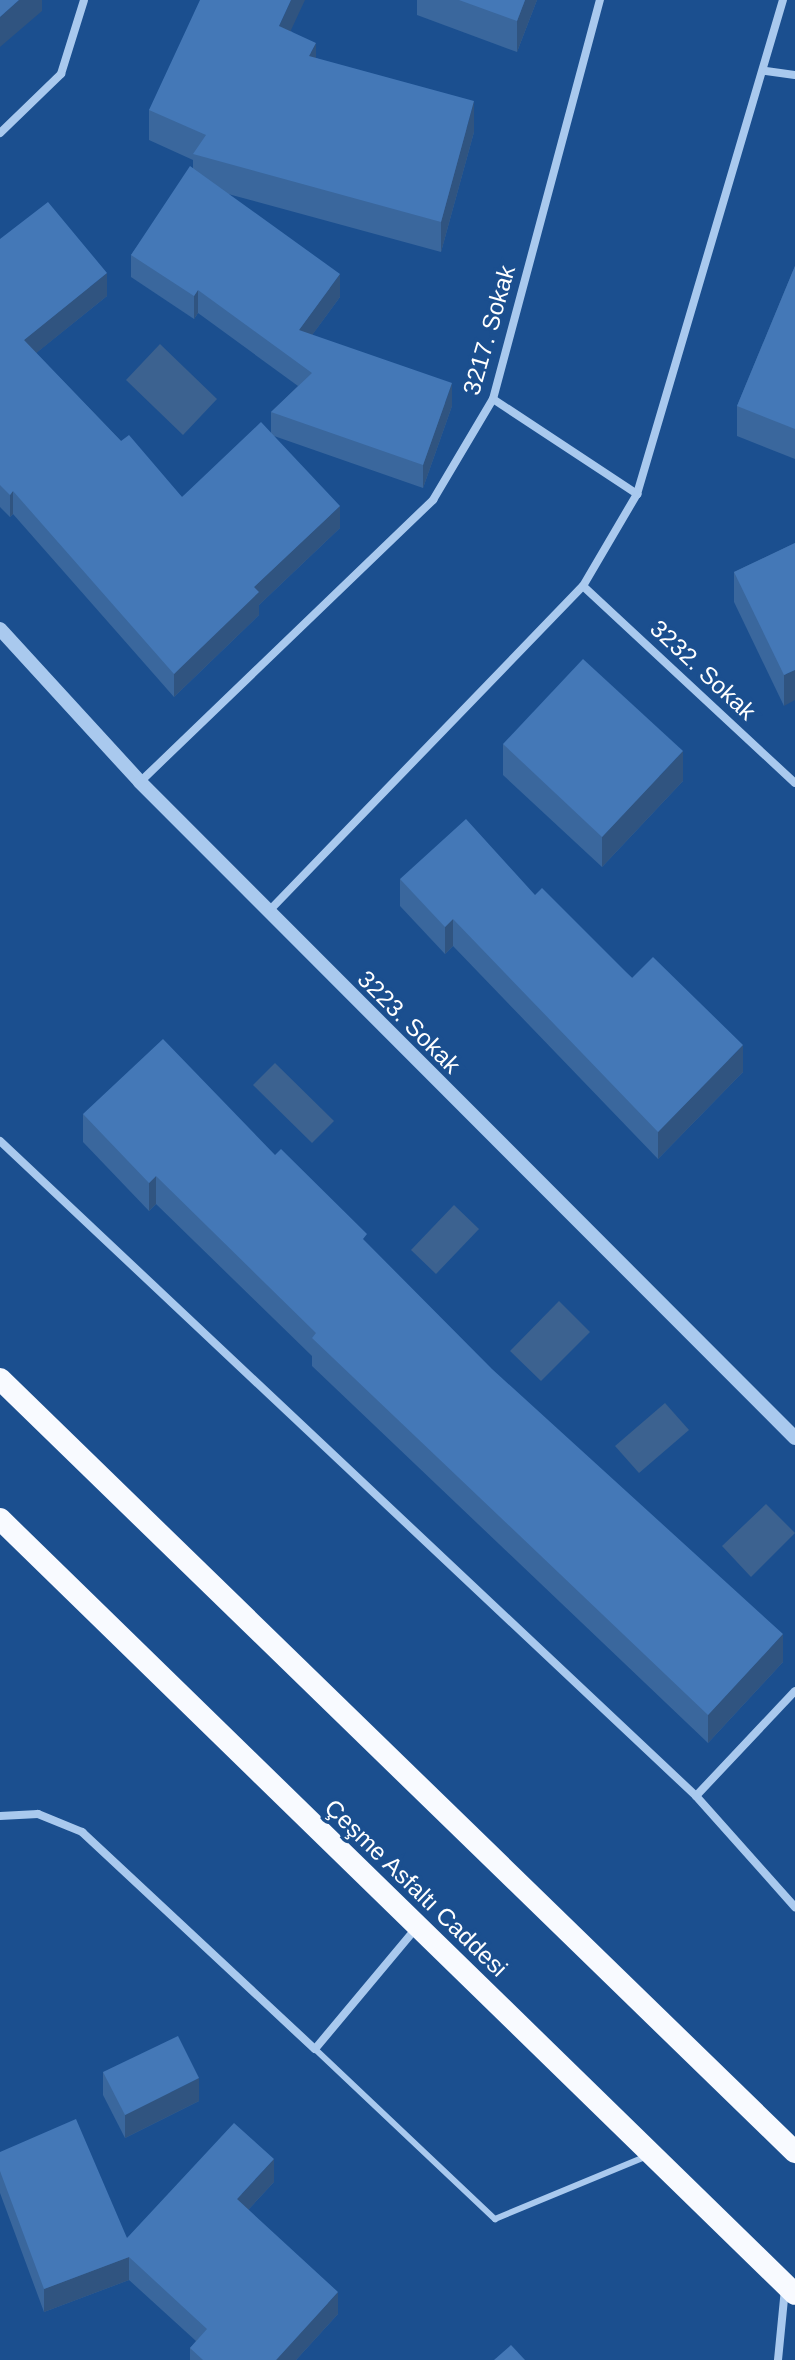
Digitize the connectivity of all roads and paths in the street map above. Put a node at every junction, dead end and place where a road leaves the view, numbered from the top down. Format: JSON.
{"nodes":[{"id":1,"x":84,"y":0,"type":"edge"},
{"id":2,"x":600,"y":0,"type":"edge"},
{"id":3,"x":783,"y":0,"type":"edge"},
{"id":4,"x":766,"y":71,"type":"junction"},
{"id":5,"x":795,"y":75,"type":"edge"},
{"id":6,"x":0,"y":133,"type":"edge"},
{"id":7,"x":493,"y":399,"type":"junction"},
{"id":8,"x":637,"y":494,"type":"junction"},
{"id":9,"x":583,"y":586,"type":"junction"},
{"id":10,"x":0,"y":629,"type":"edge"},
{"id":11,"x":140,"y":782,"type":"junction"},
{"id":12,"x":795,"y":783,"type":"edge"},
{"id":13,"x":268,"y":912,"type":"junction"},
{"id":14,"x":0,"y":1141,"type":"edge"},
{"id":15,"x":0,"y":1379,"type":"edge"},
{"id":16,"x":795,"y":1438,"type":"edge"},
{"id":17,"x":0,"y":1519,"type":"edge"},
{"id":18,"x":795,"y":1691,"type":"edge"},
{"id":19,"x":696,"y":1796,"type":"junction"},
{"id":20,"x":0,"y":1816,"type":"edge"},
{"id":21,"x":795,"y":1907,"type":"edge"},
{"id":22,"x":417,"y":1926,"type":"junction"},
{"id":23,"x":315,"y":2049,"type":"junction"},
{"id":24,"x":795,"y":2152,"type":"edge"},
{"id":25,"x":652,"y":2154,"type":"junction"},
{"id":26,"x":790,"y":2289,"type":"edge"},
{"id":27,"x":778,"y":2360,"type":"edge"}],
"edges":[{"from":1,"to":6,"type":"street"},
{"from":2,"to":7,"type":"street","name":"3217. Sokak"},
{"from":3,"to":4,"type":"street"},
{"from":4,"to":5,"type":"street"},
{"from":4,"to":8,"type":"street"},
{"from":7,"to":8,"type":"street"},
{"from":7,"to":11,"type":"street","name":"3217. Sokak"},
{"from":8,"to":9,"type":"street"},
{"from":9,"to":12,"type":"street","name":"3232. Sokak"},
{"from":9,"to":13,"type":"street"},
{"from":10,"to":11,"type":"street","name":"3223. Sokak"},
{"from":11,"to":13,"type":"street","name":"3223. Sokak"},
{"from":13,"to":16,"type":"street","name":"3223. Sokak"},
{"from":14,"to":19,"type":"street"},
{"from":15,"to":24,"type":"highway"},
{"from":17,"to":22,"type":"highway","name":"Çeşme Asfaltı Caddesi"},
{"from":18,"to":19,"type":"street"},
{"from":19,"to":21,"type":"street"},
{"from":20,"to":23,"type":"street"},
{"from":22,"to":23,"type":"street"},
{"from":22,"to":25,"type":"highway","name":"Çeşme Asfaltı Caddesi"},
{"from":23,"to":25,"type":"lane"},
{"from":25,"to":26,"type":"highway","name":"Çeşme Asfaltı Caddesi"},
{"from":26,"to":27,"type":"street"}]}
